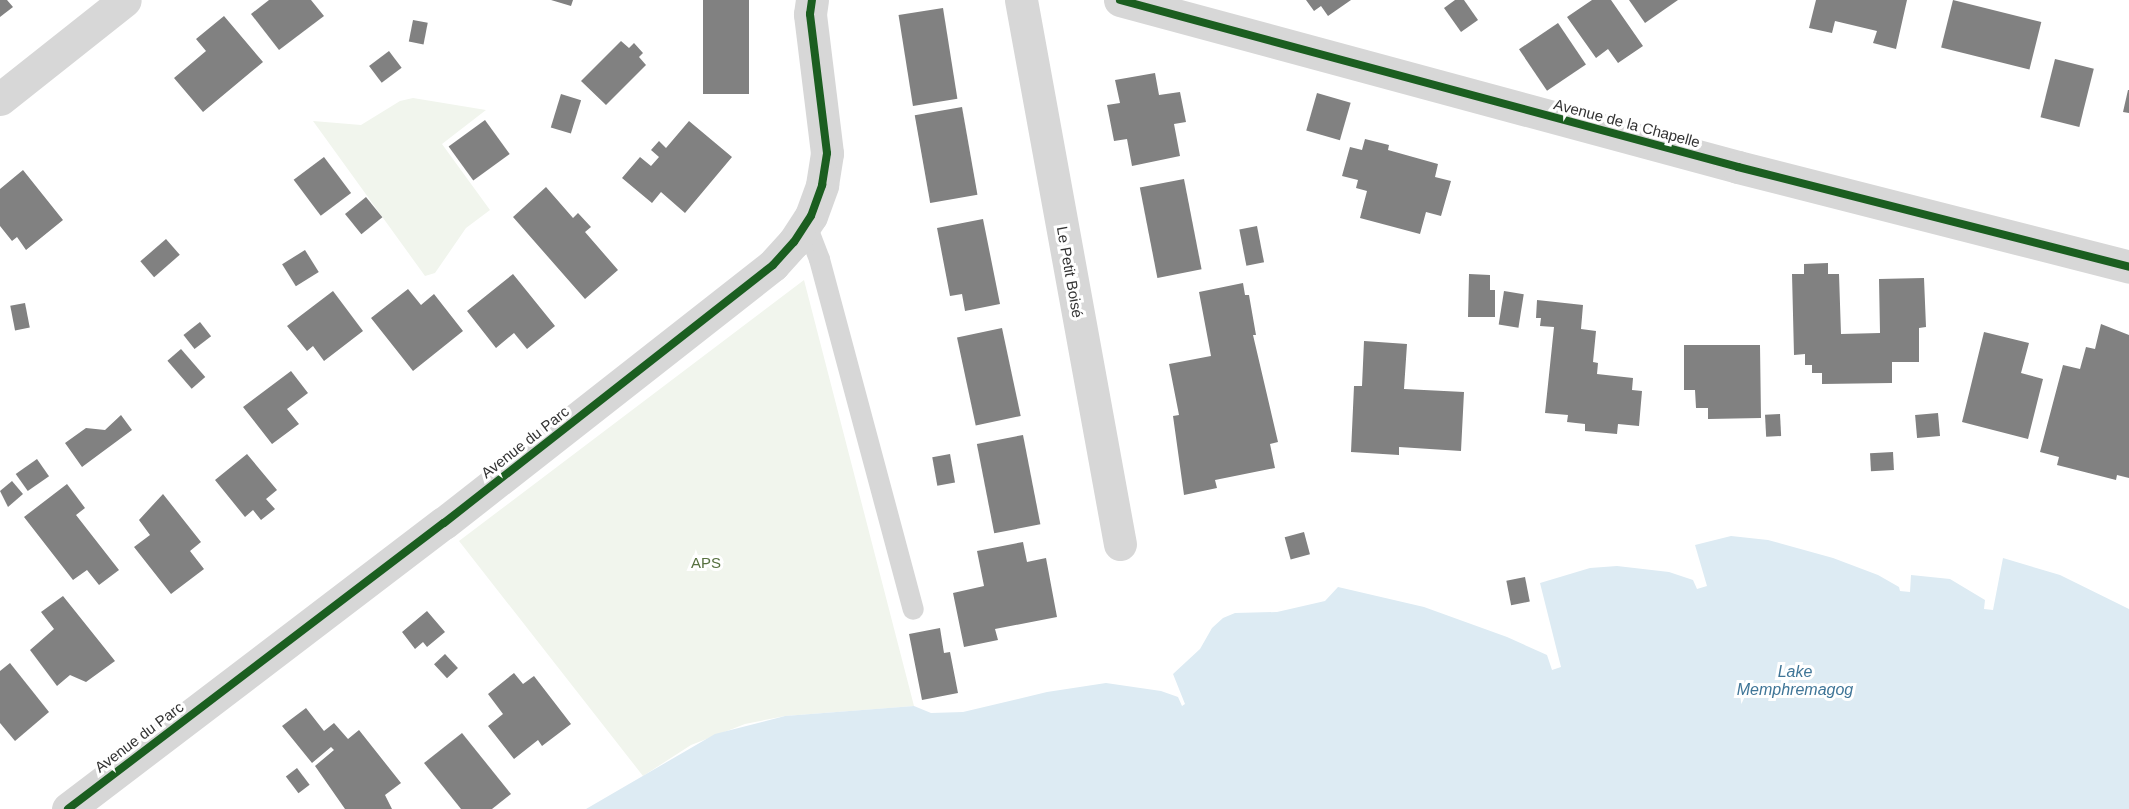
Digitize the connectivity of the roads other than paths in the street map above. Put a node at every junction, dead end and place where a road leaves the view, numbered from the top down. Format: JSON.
{"nodes":[{"id":1,"x":125,"y":0,"type":"edge"},
{"id":2,"x":812,"y":0,"type":"edge"},
{"id":3,"x":1021,"y":0,"type":"edge"},
{"id":4,"x":1131,"y":1,"type":"edge"},
{"id":5,"x":0,"y":99,"type":"edge"},
{"id":6,"x":806,"y":225,"type":"junction"},
{"id":7,"x":2129,"y":267,"type":"edge"},
{"id":8,"x":1120,"y":544,"type":"dead end"},
{"id":9,"x":913,"y":609,"type":"dead end"},
{"id":10,"x":68,"y":809,"type":"edge"}],
"edges":[{"from":1,"to":5,"type":"street"},
{"from":2,"to":6,"type":"street","name":"Avenue du Parc"},
{"from":3,"to":8,"type":"street","name":"Le Petit Boisé"},
{"from":4,"to":7,"type":"street","name":"Avenue de la Chapelle"},
{"from":6,"to":9,"type":"lane"},
{"from":6,"to":10,"type":"street","name":"Avenue du Parc"}]}
